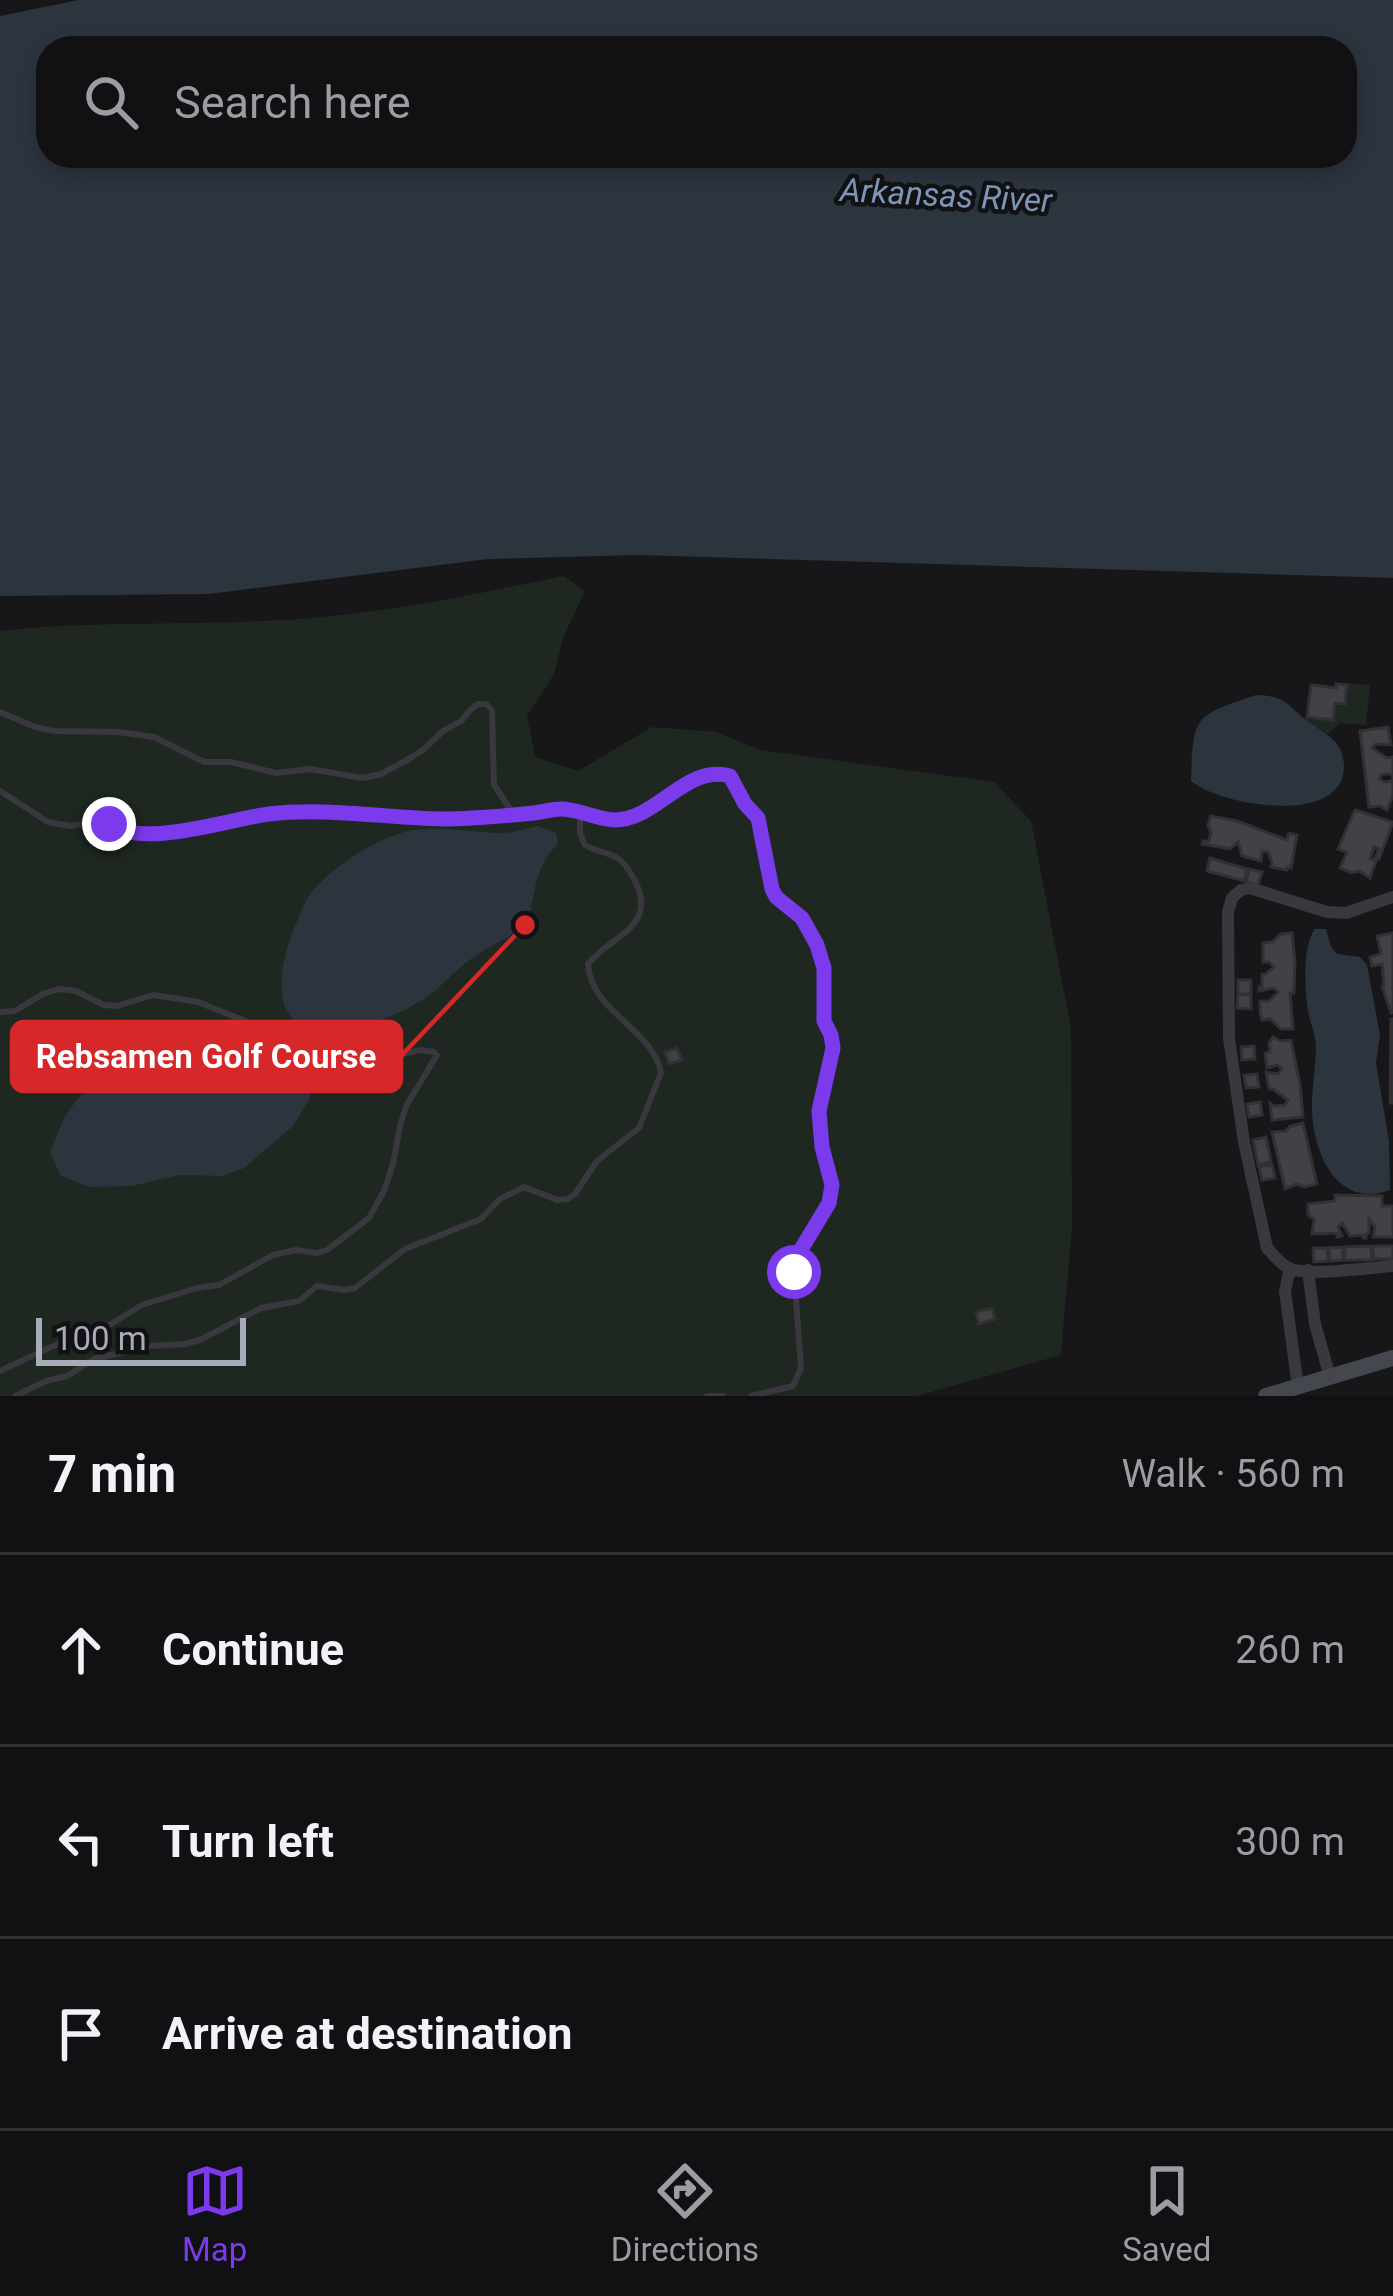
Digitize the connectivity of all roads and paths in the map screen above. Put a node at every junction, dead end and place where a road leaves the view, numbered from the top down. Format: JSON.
{"nodes":[{"id":1,"x":0,"y":712,"type":"edge"},
{"id":2,"x":0,"y":791,"type":"edge"},
{"id":3,"x":580,"y":814,"type":"junction"},
{"id":4,"x":514,"y":815,"type":"junction"},
{"id":5,"x":1393,"y":897,"type":"edge"},
{"id":6,"x":0,"y":1012,"type":"edge"},
{"id":7,"x":1393,"y":1266,"type":"edge"},
{"id":8,"x":1290,"y":1268,"type":"junction"},
{"id":9,"x":1308,"y":1270,"type":"junction"},
{"id":10,"x":1315,"y":1324,"type":"junction"},
{"id":11,"x":1290,"y":1329,"type":"junction"},
{"id":12,"x":1393,"y":1358,"type":"edge"},
{"id":13,"x":0,"y":1371,"type":"edge"},
{"id":14,"x":1330,"y":1377,"type":"junction"},
{"id":15,"x":1290,"y":1391,"type":"edge"},
{"id":16,"x":15,"y":1396,"type":"edge"},
{"id":17,"x":706,"y":1396,"type":"edge"},
{"id":18,"x":723,"y":1396,"type":"edge"},
{"id":19,"x":751,"y":1396,"type":"edge"},
{"id":20,"x":1266,"y":1396,"type":"edge"}],
"edges":[{"from":1,"to":4,"type":"lane"},
{"from":2,"to":4,"type":"lane"},
{"from":3,"to":4,"type":"lane"},
{"from":3,"to":16,"type":"lane"},
{"from":3,"to":19,"type":"lane"},
{"from":5,"to":8,"type":"street"},
{"from":6,"to":13,"type":"lane"},
{"from":7,"to":9,"type":"street"},
{"from":8,"to":9,"type":"street"},
{"from":8,"to":11,"type":"street"},
{"from":9,"to":10,"type":"street"},
{"from":10,"to":11,"type":"street"},
{"from":10,"to":14,"type":"street"},
{"from":11,"to":15,"type":"street"},
{"from":12,"to":14,"type":"street"},
{"from":14,"to":15,"type":"street"},
{"from":15,"to":20,"type":"street"},
{"from":17,"to":18,"type":"lane"}]}
